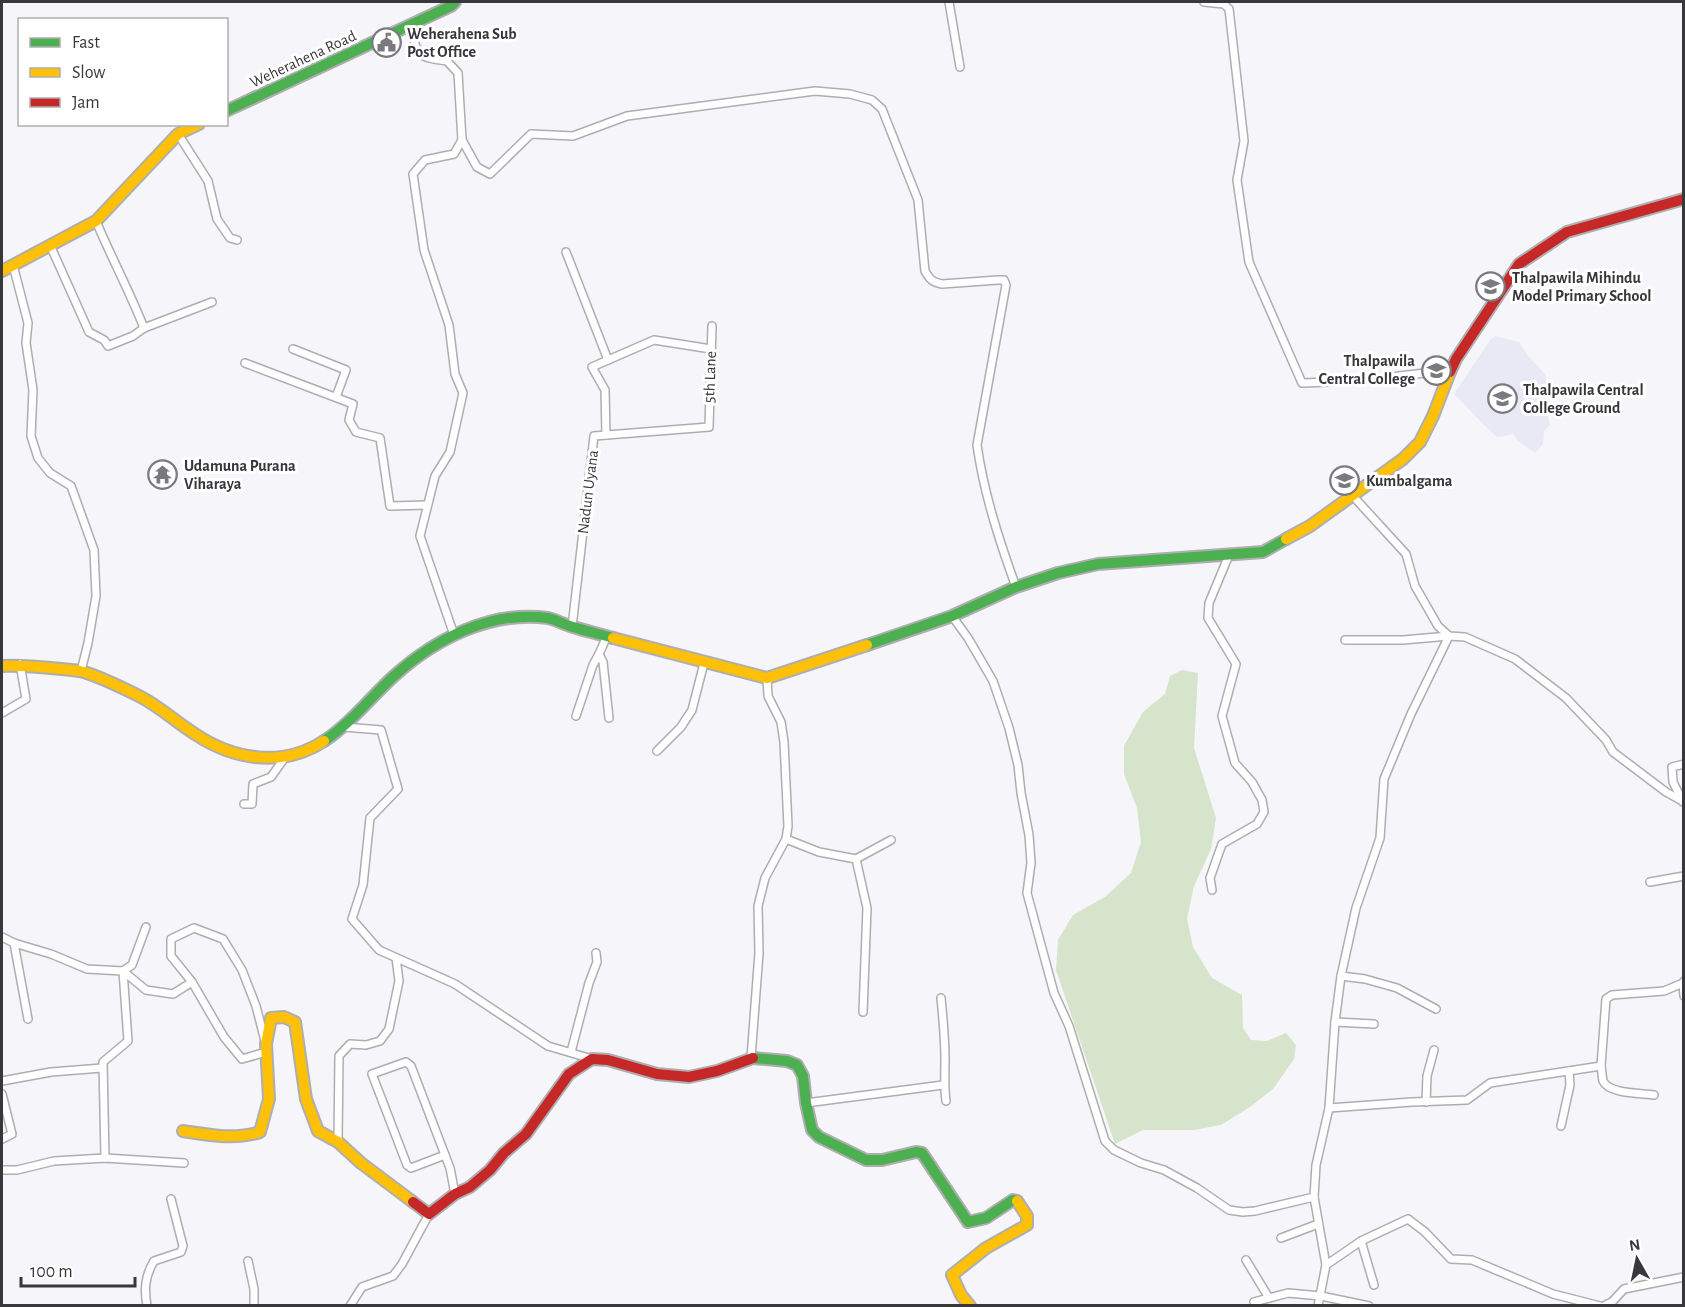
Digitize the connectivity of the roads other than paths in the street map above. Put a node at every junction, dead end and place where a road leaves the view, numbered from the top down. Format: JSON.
{"nodes":[{"id":1,"x":455,"y":2,"type":"edge"},
{"id":2,"x":950,"y":2,"type":"edge"},
{"id":3,"x":1204,"y":2,"type":"edge"},
{"id":4,"x":410,"y":26,"type":"junction"},
{"id":5,"x":960,"y":67,"type":"dead end"},
{"id":6,"x":228,"y":110,"type":"edge"},
{"id":7,"x":195,"y":126,"type":"edge"},
{"id":8,"x":178,"y":134,"type":"junction"},
{"id":9,"x":462,"y":140,"type":"junction"},
{"id":10,"x":1683,"y":199,"type":"edge"},
{"id":11,"x":96,"y":221,"type":"junction"},
{"id":12,"x":237,"y":240,"type":"dead end"},
{"id":13,"x":50,"y":245,"type":"junction"},
{"id":14,"x":566,"y":252,"type":"dead end"},
{"id":15,"x":13,"y":264,"type":"junction"},
{"id":16,"x":2,"y":270,"type":"edge"},
{"id":17,"x":212,"y":302,"type":"dead end"},
{"id":18,"x":712,"y":327,"type":"dead end"},
{"id":19,"x":144,"y":328,"type":"junction"},
{"id":20,"x":293,"y":349,"type":"dead end"},
{"id":21,"x":711,"y":349,"type":"junction"},
{"id":22,"x":608,"y":360,"type":"junction"},
{"id":23,"x":245,"y":363,"type":"dead end"},
{"id":24,"x":1446,"y":379,"type":"junction"},
{"id":25,"x":336,"y":397,"type":"junction"},
{"id":26,"x":709,"y":427,"type":"joint"},
{"id":27,"x":606,"y":435,"type":"junction"},
{"id":28,"x":1352,"y":495,"type":"junction"},
{"id":29,"x":427,"y":506,"type":"junction"},
{"id":30,"x":1228,"y":555,"type":"junction"},
{"id":31,"x":1016,"y":586,"type":"junction"},
{"id":32,"x":952,"y":616,"type":"junction"},
{"id":33,"x":572,"y":627,"type":"junction"},
{"id":34,"x":453,"y":635,"type":"junction"},
{"id":35,"x":608,"y":636,"type":"junction"},
{"id":36,"x":1449,"y":636,"type":"junction"},
{"id":37,"x":1345,"y":640,"type":"dead end"},
{"id":38,"x":599,"y":654,"type":"junction"},
{"id":39,"x":704,"y":663,"type":"junction"},
{"id":40,"x":20,"y":664,"type":"junction"},
{"id":41,"x":2,"y":666,"type":"edge"},
{"id":42,"x":81,"y":671,"type":"junction"},
{"id":43,"x":767,"y":678,"type":"junction"},
{"id":44,"x":2,"y":713,"type":"edge"},
{"id":45,"x":576,"y":716,"type":"dead end"},
{"id":46,"x":609,"y":718,"type":"dead end"},
{"id":47,"x":344,"y":728,"type":"junction"},
{"id":48,"x":657,"y":751,"type":"dead end"},
{"id":49,"x":285,"y":756,"type":"junction"},
{"id":50,"x":1683,"y":764,"type":"edge"},
{"id":51,"x":1683,"y":802,"type":"edge"},
{"id":52,"x":244,"y":804,"type":"dead end"},
{"id":53,"x":786,"y":839,"type":"junction"},
{"id":54,"x":891,"y":840,"type":"dead end"},
{"id":55,"x":856,"y":859,"type":"junction"},
{"id":56,"x":1683,"y":876,"type":"edge"},
{"id":57,"x":1650,"y":882,"type":"dead end"},
{"id":58,"x":1212,"y":890,"type":"dead end"},
{"id":59,"x":146,"y":927,"type":"dead end"},
{"id":60,"x":2,"y":937,"type":"edge"},
{"id":61,"x":14,"y":943,"type":"junction"},
{"id":62,"x":596,"y":953,"type":"dead end"},
{"id":63,"x":396,"y":958,"type":"junction"},
{"id":64,"x":123,"y":971,"type":"junction"},
{"id":65,"x":1341,"y":976,"type":"junction"},
{"id":66,"x":192,"y":982,"type":"junction"},
{"id":67,"x":1683,"y":982,"type":"edge"},
{"id":68,"x":1683,"y":996,"type":"edge"},
{"id":69,"x":941,"y":998,"type":"dead end"},
{"id":70,"x":1436,"y":1010,"type":"dead end"},
{"id":71,"x":863,"y":1012,"type":"dead end"},
{"id":72,"x":28,"y":1019,"type":"dead end"},
{"id":73,"x":1335,"y":1022,"type":"junction"},
{"id":74,"x":1374,"y":1024,"type":"dead end"},
{"id":75,"x":266,"y":1048,"type":"junction"},
{"id":76,"x":1434,"y":1050,"type":"dead end"},
{"id":77,"x":571,"y":1052,"type":"junction"},
{"id":78,"x":751,"y":1058,"type":"junction"},
{"id":79,"x":592,"y":1059,"type":"junction"},
{"id":80,"x":1601,"y":1066,"type":"junction"},
{"id":81,"x":102,"y":1068,"type":"junction"},
{"id":82,"x":1569,"y":1071,"type":"junction"},
{"id":83,"x":2,"y":1081,"type":"edge"},
{"id":84,"x":943,"y":1085,"type":"junction"},
{"id":85,"x":2,"y":1094,"type":"edge"},
{"id":86,"x":1654,"y":1095,"type":"dead end"},
{"id":87,"x":946,"y":1101,"type":"dead end"},
{"id":88,"x":1426,"y":1101,"type":"junction"},
{"id":89,"x":806,"y":1103,"type":"junction"},
{"id":90,"x":1329,"y":1108,"type":"junction"},
{"id":91,"x":1562,"y":1126,"type":"dead end"},
{"id":92,"x":183,"y":1131,"type":"dead end"},
{"id":93,"x":2,"y":1139,"type":"edge"},
{"id":94,"x":338,"y":1142,"type":"junction"},
{"id":95,"x":445,"y":1155,"type":"junction"},
{"id":96,"x":105,"y":1158,"type":"junction"},
{"id":97,"x":184,"y":1163,"type":"dead end"},
{"id":98,"x":2,"y":1170,"type":"edge"},
{"id":99,"x":455,"y":1194,"type":"junction"},
{"id":100,"x":1314,"y":1197,"type":"junction"},
{"id":101,"x":171,"y":1199,"type":"dead end"},
{"id":102,"x":429,"y":1214,"type":"junction"},
{"id":103,"x":1318,"y":1224,"type":"junction"},
{"id":104,"x":1281,"y":1238,"type":"dead end"},
{"id":105,"x":1361,"y":1241,"type":"junction"},
{"id":106,"x":1246,"y":1260,"type":"dead end"},
{"id":107,"x":248,"y":1261,"type":"dead end"},
{"id":108,"x":1326,"y":1265,"type":"junction"},
{"id":109,"x":1683,"y":1277,"type":"edge"},
{"id":110,"x":1374,"y":1285,"type":"dead end"},
{"id":111,"x":1321,"y":1296,"type":"junction"},
{"id":112,"x":1269,"y":1298,"type":"junction"},
{"id":113,"x":1254,"y":1302,"type":"dead end"},
{"id":114,"x":147,"y":1305,"type":"edge"},
{"id":115,"x":254,"y":1305,"type":"edge"},
{"id":116,"x":350,"y":1305,"type":"edge"},
{"id":117,"x":970,"y":1305,"type":"edge"},
{"id":118,"x":1318,"y":1305,"type":"edge"},
{"id":119,"x":1369,"y":1305,"type":"edge"},
{"id":120,"x":1602,"y":1305,"type":"edge"}],
"edges":[{"from":1,"to":4,"type":"main road","name":"Weherahena Road"},
{"from":2,"to":5,"type":"street"},
{"from":3,"to":24,"type":"street"},
{"from":4,"to":6,"type":"main road","name":"Weherahena Road"},
{"from":4,"to":9,"type":"street"},
{"from":7,"to":8,"type":"main road"},
{"from":8,"to":11,"type":"main road"},
{"from":8,"to":12,"type":"street"},
{"from":9,"to":29,"type":"street"},
{"from":9,"to":31,"type":"street"},
{"from":10,"to":24,"type":"main road"},
{"from":11,"to":13,"type":"main road"},
{"from":11,"to":19,"type":"street"},
{"from":13,"to":15,"type":"main road"},
{"from":13,"to":19,"type":"street"},
{"from":14,"to":22,"type":"street"},
{"from":15,"to":16,"type":"main road"},
{"from":15,"to":42,"type":"street"},
{"from":17,"to":19,"type":"street"},
{"from":18,"to":21,"type":"street","name":"5th Lane"},
{"from":20,"to":25,"type":"street"},
{"from":21,"to":22,"type":"street"},
{"from":21,"to":26,"type":"street","name":"5th Lane"},
{"from":22,"to":27,"type":"street"},
{"from":23,"to":25,"type":"street"},
{"from":24,"to":28,"type":"main road"},
{"from":25,"to":29,"type":"street"},
{"from":26,"to":27,"type":"street","name":"Nadun Uyana"},
{"from":27,"to":33,"type":"street","name":"Nadun Uyana"},
{"from":28,"to":30,"type":"main road"},
{"from":28,"to":36,"type":"street"},
{"from":29,"to":34,"type":"street"},
{"from":30,"to":31,"type":"main road"},
{"from":30,"to":58,"type":"street"},
{"from":31,"to":32,"type":"main road"},
{"from":32,"to":43,"type":"main road"},
{"from":32,"to":100,"type":"street"},
{"from":33,"to":34,"type":"main road"},
{"from":33,"to":35,"type":"main road"},
{"from":34,"to":47,"type":"main road"},
{"from":35,"to":38,"type":"street"},
{"from":35,"to":39,"type":"main road"},
{"from":36,"to":37,"type":"street"},
{"from":36,"to":51,"type":"street"},
{"from":36,"to":65,"type":"street"},
{"from":38,"to":45,"type":"street"},
{"from":38,"to":46,"type":"street"},
{"from":39,"to":43,"type":"main road"},
{"from":39,"to":48,"type":"street"},
{"from":40,"to":41,"type":"main road"},
{"from":40,"to":42,"type":"main road"},
{"from":40,"to":44,"type":"street"},
{"from":42,"to":49,"type":"main road"},
{"from":43,"to":53,"type":"street"},
{"from":47,"to":49,"type":"main road"},
{"from":47,"to":63,"type":"street"},
{"from":49,"to":52,"type":"street"},
{"from":50,"to":51,"type":"street"},
{"from":53,"to":55,"type":"street"},
{"from":53,"to":78,"type":"street"},
{"from":54,"to":55,"type":"street"},
{"from":55,"to":71,"type":"street"},
{"from":56,"to":57,"type":"street"},
{"from":59,"to":64,"type":"street"},
{"from":60,"to":61,"type":"street"},
{"from":61,"to":64,"type":"street"},
{"from":61,"to":72,"type":"street"},
{"from":62,"to":77,"type":"street"},
{"from":63,"to":77,"type":"street"},
{"from":63,"to":94,"type":"street"},
{"from":64,"to":66,"type":"street"},
{"from":64,"to":81,"type":"street"},
{"from":65,"to":70,"type":"street"},
{"from":65,"to":73,"type":"street"},
{"from":66,"to":75,"type":"street"},
{"from":66,"to":75,"type":"street"},
{"from":67,"to":68,"type":"street"},
{"from":67,"to":80,"type":"street"},
{"from":69,"to":84,"type":"street"},
{"from":73,"to":74,"type":"street"},
{"from":73,"to":90,"type":"street"},
{"from":75,"to":92,"type":"main road"},
{"from":75,"to":94,"type":"main road"},
{"from":76,"to":88,"type":"street"},
{"from":77,"to":79,"type":"street"},
{"from":78,"to":79,"type":"main road"},
{"from":78,"to":89,"type":"main road"},
{"from":79,"to":99,"type":"main road"},
{"from":80,"to":82,"type":"street"},
{"from":80,"to":86,"type":"street"},
{"from":81,"to":83,"type":"street"},
{"from":81,"to":96,"type":"street"},
{"from":82,"to":88,"type":"street"},
{"from":82,"to":91,"type":"street"},
{"from":84,"to":87,"type":"street"},
{"from":84,"to":89,"type":"street"},
{"from":85,"to":93,"type":"street"},
{"from":88,"to":90,"type":"street"},
{"from":89,"to":117,"type":"main road"},
{"from":90,"to":100,"type":"street"},
{"from":94,"to":102,"type":"main road"},
{"from":95,"to":95,"type":"street"},
{"from":95,"to":99,"type":"street"},
{"from":96,"to":97,"type":"street"},
{"from":96,"to":98,"type":"street"},
{"from":99,"to":102,"type":"main road"},
{"from":100,"to":103,"type":"street"},
{"from":101,"to":114,"type":"street"},
{"from":102,"to":116,"type":"street"},
{"from":103,"to":104,"type":"street"},
{"from":103,"to":108,"type":"street"},
{"from":105,"to":108,"type":"street"},
{"from":105,"to":110,"type":"street"},
{"from":105,"to":120,"type":"street"},
{"from":106,"to":112,"type":"street"},
{"from":107,"to":115,"type":"street"},
{"from":108,"to":111,"type":"street"},
{"from":109,"to":120,"type":"street"},
{"from":111,"to":112,"type":"street"},
{"from":111,"to":118,"type":"street"},
{"from":111,"to":119,"type":"street"},
{"from":112,"to":113,"type":"street"}]}
